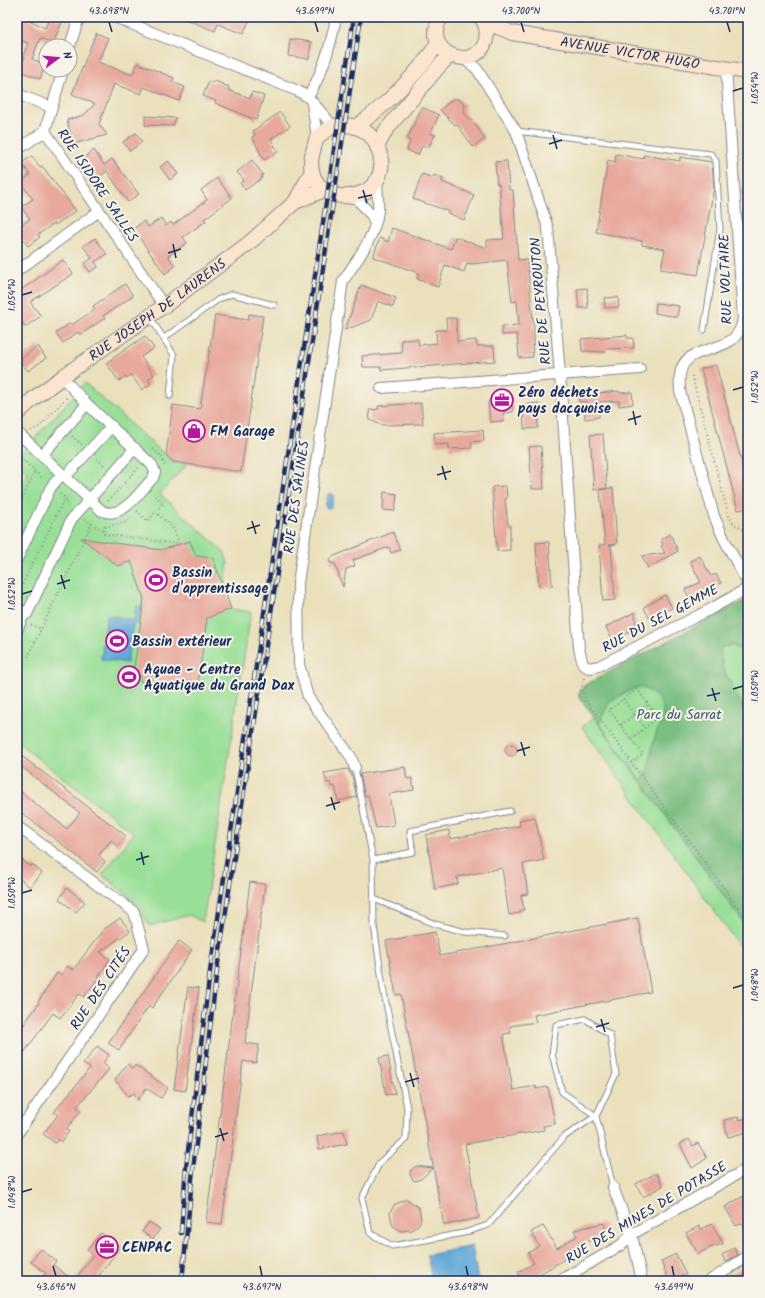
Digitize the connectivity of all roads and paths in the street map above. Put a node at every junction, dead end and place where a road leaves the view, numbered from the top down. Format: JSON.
{"nodes":[{"id":1,"x":79,"y":17,"type":"edge"},
{"id":2,"x":114,"y":17,"type":"edge"},
{"id":3,"x":336,"y":17,"type":"edge"},
{"id":4,"x":441,"y":17,"type":"edge"},
{"id":5,"x":482,"y":19,"type":"edge"},
{"id":6,"x":512,"y":33,"type":"junction"},
{"id":7,"x":72,"y":38,"type":"edge"},
{"id":8,"x":438,"y":43,"type":"junction"},
{"id":9,"x":468,"y":53,"type":"junction"},
{"id":10,"x":726,"y":68,"type":"junction"},
{"id":11,"x":748,"y":72,"type":"edge"},
{"id":12,"x":60,"y":78,"type":"edge"},
{"id":13,"x":17,"y":94,"type":"edge"},
{"id":14,"x":310,"y":99,"type":"junction"},
{"id":15,"x":51,"y":107,"type":"junction"},
{"id":16,"x":333,"y":126,"type":"junction"},
{"id":17,"x":355,"y":127,"type":"junction"},
{"id":18,"x":45,"y":131,"type":"junction"},
{"id":19,"x":516,"y":131,"type":"junction"},
{"id":20,"x":317,"y":137,"type":"junction"},
{"id":21,"x":377,"y":147,"type":"junction"},
{"id":22,"x":17,"y":150,"type":"edge"},
{"id":23,"x":312,"y":171,"type":"junction"},
{"id":24,"x":377,"y":180,"type":"junction"},
{"id":25,"x":324,"y":190,"type":"junction"},
{"id":26,"x":355,"y":197,"type":"junction"},
{"id":27,"x":295,"y":202,"type":"junction"},
{"id":28,"x":99,"y":212,"type":"junction"},
{"id":29,"x":375,"y":224,"type":"junction"},
{"id":30,"x":17,"y":271,"type":"edge"},
{"id":31,"x":274,"y":305,"type":"dead end"},
{"id":32,"x":164,"y":306,"type":"junction"},
{"id":33,"x":149,"y":317,"type":"junction"},
{"id":34,"x":704,"y":330,"type":"dead end"},
{"id":35,"x":164,"y":338,"type":"junction"},
{"id":36,"x":688,"y":359,"type":"junction"},
{"id":37,"x":640,"y":369,"type":"dead end"},
{"id":38,"x":560,"y":375,"type":"junction"},
{"id":39,"x":62,"y":377,"type":"junction"},
{"id":40,"x":382,"y":388,"type":"dead end"},
{"id":41,"x":70,"y":393,"type":"dead end"},
{"id":42,"x":170,"y":396,"type":"dead end"},
{"id":43,"x":87,"y":404,"type":"junction"},
{"id":44,"x":17,"y":414,"type":"edge"},
{"id":45,"x":112,"y":426,"type":"junction"},
{"id":46,"x":17,"y":432,"type":"edge"},
{"id":47,"x":28,"y":438,"type":"dead end"},
{"id":48,"x":135,"y":448,"type":"junction"},
{"id":49,"x":42,"y":455,"type":"junction"},
{"id":50,"x":143,"y":462,"type":"dead end"},
{"id":51,"x":36,"y":471,"type":"dead end"},
{"id":52,"x":64,"y":475,"type":"junction"},
{"id":53,"x":145,"y":487,"type":"junction"},
{"id":54,"x":65,"y":498,"type":"dead end"},
{"id":55,"x":89,"y":499,"type":"junction"},
{"id":56,"x":129,"y":503,"type":"junction"},
{"id":57,"x":17,"y":510,"type":"edge"},
{"id":58,"x":100,"y":510,"type":"junction"},
{"id":59,"x":156,"y":512,"type":"junction"},
{"id":60,"x":92,"y":523,"type":"junction"},
{"id":61,"x":104,"y":530,"type":"dead end"},
{"id":62,"x":748,"y":532,"type":"edge"},
{"id":63,"x":104,"y":534,"type":"dead end"},
{"id":64,"x":17,"y":559,"type":"edge"},
{"id":65,"x":748,"y":584,"type":"edge"},
{"id":66,"x":748,"y":588,"type":"edge"},
{"id":67,"x":17,"y":595,"type":"edge"},
{"id":68,"x":17,"y":608,"type":"edge"},
{"id":69,"x":26,"y":618,"type":"junction"},
{"id":70,"x":41,"y":629,"type":"junction"},
{"id":71,"x":17,"y":636,"type":"edge"},
{"id":72,"x":28,"y":657,"type":"dead end"},
{"id":73,"x":586,"y":666,"type":"junction"},
{"id":74,"x":623,"y":699,"type":"junction"},
{"id":75,"x":648,"y":704,"type":"junction"},
{"id":76,"x":634,"y":714,"type":"junction"},
{"id":77,"x":621,"y":725,"type":"junction"},
{"id":78,"x":645,"y":728,"type":"junction"},
{"id":79,"x":631,"y":739,"type":"junction"},
{"id":80,"x":631,"y":763,"type":"junction"},
{"id":81,"x":355,"y":768,"type":"joint"},
{"id":82,"x":510,"y":811,"type":"dead end"},
{"id":83,"x":17,"y":826,"type":"edge"},
{"id":84,"x":373,"y":860,"type":"junction"},
{"id":85,"x":374,"y":899,"type":"junction"},
{"id":86,"x":748,"y":921,"type":"edge"},
{"id":87,"x":505,"y":936,"type":"dead end"},
{"id":88,"x":596,"y":1116,"type":"junction"},
{"id":89,"x":17,"y":1134,"type":"edge"},
{"id":90,"x":748,"y":1168,"type":"edge"},
{"id":91,"x":613,"y":1188,"type":"joint"},
{"id":92,"x":631,"y":1235,"type":"junction"},
{"id":93,"x":748,"y":1256,"type":"edge"},
{"id":94,"x":559,"y":1281,"type":"edge"},
{"id":95,"x":642,"y":1281,"type":"edge"},
{"id":96,"x":709,"y":1281,"type":"edge"}],
"edges":[{"from":1,"to":7,"type":"street"},
{"from":2,"to":14,"type":"street"},
{"from":3,"to":14,"type":"street"},
{"from":4,"to":8,"type":"main road"},
{"from":5,"to":6,"type":"main road","name":"AVENUE VICTOR HUGO"},
{"from":5,"to":9,"type":"main road"},
{"from":6,"to":9,"type":"main road"},
{"from":6,"to":10,"type":"main road","name":"AVENUE VICTOR HUGO"},
{"from":8,"to":9,"type":"main road"},
{"from":8,"to":17,"type":"main road"},
{"from":9,"to":19,"type":"street","name":"RUE DE PEYROUTON"},
{"from":9,"to":21,"type":"main road"},
{"from":10,"to":11,"type":"main road","name":"AVENUE VICTOR HUGO"},
{"from":10,"to":36,"type":"street","name":"RUE VOLTAIRE"},
{"from":12,"to":15,"type":"street","name":"RUE ISIDORE SALLES"},
{"from":13,"to":15,"type":"street"},
{"from":14,"to":16,"type":"street"},
{"from":14,"to":20,"type":"street"},
{"from":15,"to":18,"type":"street","name":"RUE ISIDORE SALLES"},
{"from":16,"to":17,"type":"main road"},
{"from":16,"to":20,"type":"main road"},
{"from":17,"to":21,"type":"main road"},
{"from":18,"to":22,"type":"street"},
{"from":18,"to":28,"type":"street","name":"RUE ISIDORE SALLES"},
{"from":19,"to":34,"type":"lane"},
{"from":19,"to":38,"type":"street","name":"RUE DE PEYROUTON"},
{"from":20,"to":23,"type":"main road"},
{"from":21,"to":24,"type":"main road"},
{"from":23,"to":25,"type":"main road"},
{"from":23,"to":27,"type":"main road","name":"RUE JOSEPH DE LAURENS"},
{"from":24,"to":26,"type":"main road"},
{"from":24,"to":29,"type":"street","name":"RUE DES SALINES"},
{"from":25,"to":26,"type":"main road"},
{"from":25,"to":27,"type":"main road","name":"RUE JOSEPH DE LAURENS"},
{"from":26,"to":29,"type":"street"},
{"from":27,"to":32,"type":"main road","name":"RUE JOSEPH DE LAURENS"},
{"from":28,"to":30,"type":"street"},
{"from":28,"to":32,"type":"street","name":"RUE ISIDORE SALLES"},
{"from":29,"to":81,"type":"street","name":"RUE DES SALINES"},
{"from":31,"to":35,"type":"lane"},
{"from":32,"to":33,"type":"main road","name":"RUE JOSEPH DE LAURENS"},
{"from":33,"to":35,"type":"lane"},
{"from":33,"to":39,"type":"main road","name":"RUE JOSEPH DE LAURENS"},
{"from":35,"to":42,"type":"lane"},
{"from":36,"to":62,"type":"path"},
{"from":36,"to":65,"type":"street"},
{"from":37,"to":38,"type":"street"},
{"from":38,"to":40,"type":"street"},
{"from":38,"to":73,"type":"street","name":"RUE DE PEYROUTON"},
{"from":39,"to":43,"type":"street"},
{"from":39,"to":44,"type":"main road","name":"RUE JOSEPH DE LAURENS"},
{"from":41,"to":47,"type":"path"},
{"from":43,"to":45,"type":"street"},
{"from":43,"to":49,"type":"street"},
{"from":45,"to":48,"type":"street"},
{"from":45,"to":52,"type":"street"},
{"from":46,"to":49,"type":"street"},
{"from":48,"to":53,"type":"street"},
{"from":48,"to":55,"type":"street"},
{"from":49,"to":52,"type":"street"},
{"from":50,"to":58,"type":"path"},
{"from":51,"to":57,"type":"path"},
{"from":52,"to":55,"type":"street"},
{"from":52,"to":64,"type":"street"},
{"from":53,"to":56,"type":"street"},
{"from":53,"to":59,"type":"path"},
{"from":54,"to":67,"type":"path"},
{"from":55,"to":58,"type":"street"},
{"from":55,"to":69,"type":"street"},
{"from":56,"to":58,"type":"street"},
{"from":56,"to":59,"type":"path"},
{"from":58,"to":60,"type":"path"},
{"from":59,"to":63,"type":"path"},
{"from":60,"to":61,"type":"path"},
{"from":60,"to":70,"type":"path"},
{"from":66,"to":73,"type":"street","name":"RUE DU SEL GEMME"},
{"from":68,"to":69,"type":"street"},
{"from":69,"to":70,"type":"path"},
{"from":69,"to":71,"type":"lane"},
{"from":70,"to":72,"type":"path"},
{"from":73,"to":80,"type":"path"},
{"from":74,"to":75,"type":"path"},
{"from":74,"to":76,"type":"path"},
{"from":74,"to":77,"type":"path"},
{"from":75,"to":76,"type":"path"},
{"from":75,"to":78,"type":"path"},
{"from":76,"to":77,"type":"path"},
{"from":76,"to":78,"type":"path"},
{"from":77,"to":79,"type":"path"},
{"from":78,"to":79,"type":"path"},
{"from":79,"to":80,"type":"path"},
{"from":80,"to":86,"type":"path"},
{"from":81,"to":84,"type":"lane"},
{"from":82,"to":84,"type":"lane"},
{"from":83,"to":89,"type":"street","name":"RUE DES CITÉS"},
{"from":84,"to":85,"type":"lane"},
{"from":85,"to":87,"type":"lane"},
{"from":85,"to":88,"type":"lane"},
{"from":88,"to":88,"type":"lane"},
{"from":88,"to":91,"type":"lane"},
{"from":90,"to":92,"type":"street","name":"RUE DES MINES DE POTASSE"},
{"from":91,"to":92,"type":"street"},
{"from":92,"to":94,"type":"street","name":"RUE DES MINES DE POTASSE"},
{"from":92,"to":95,"type":"street"},
{"from":93,"to":96,"type":"street"}]}
